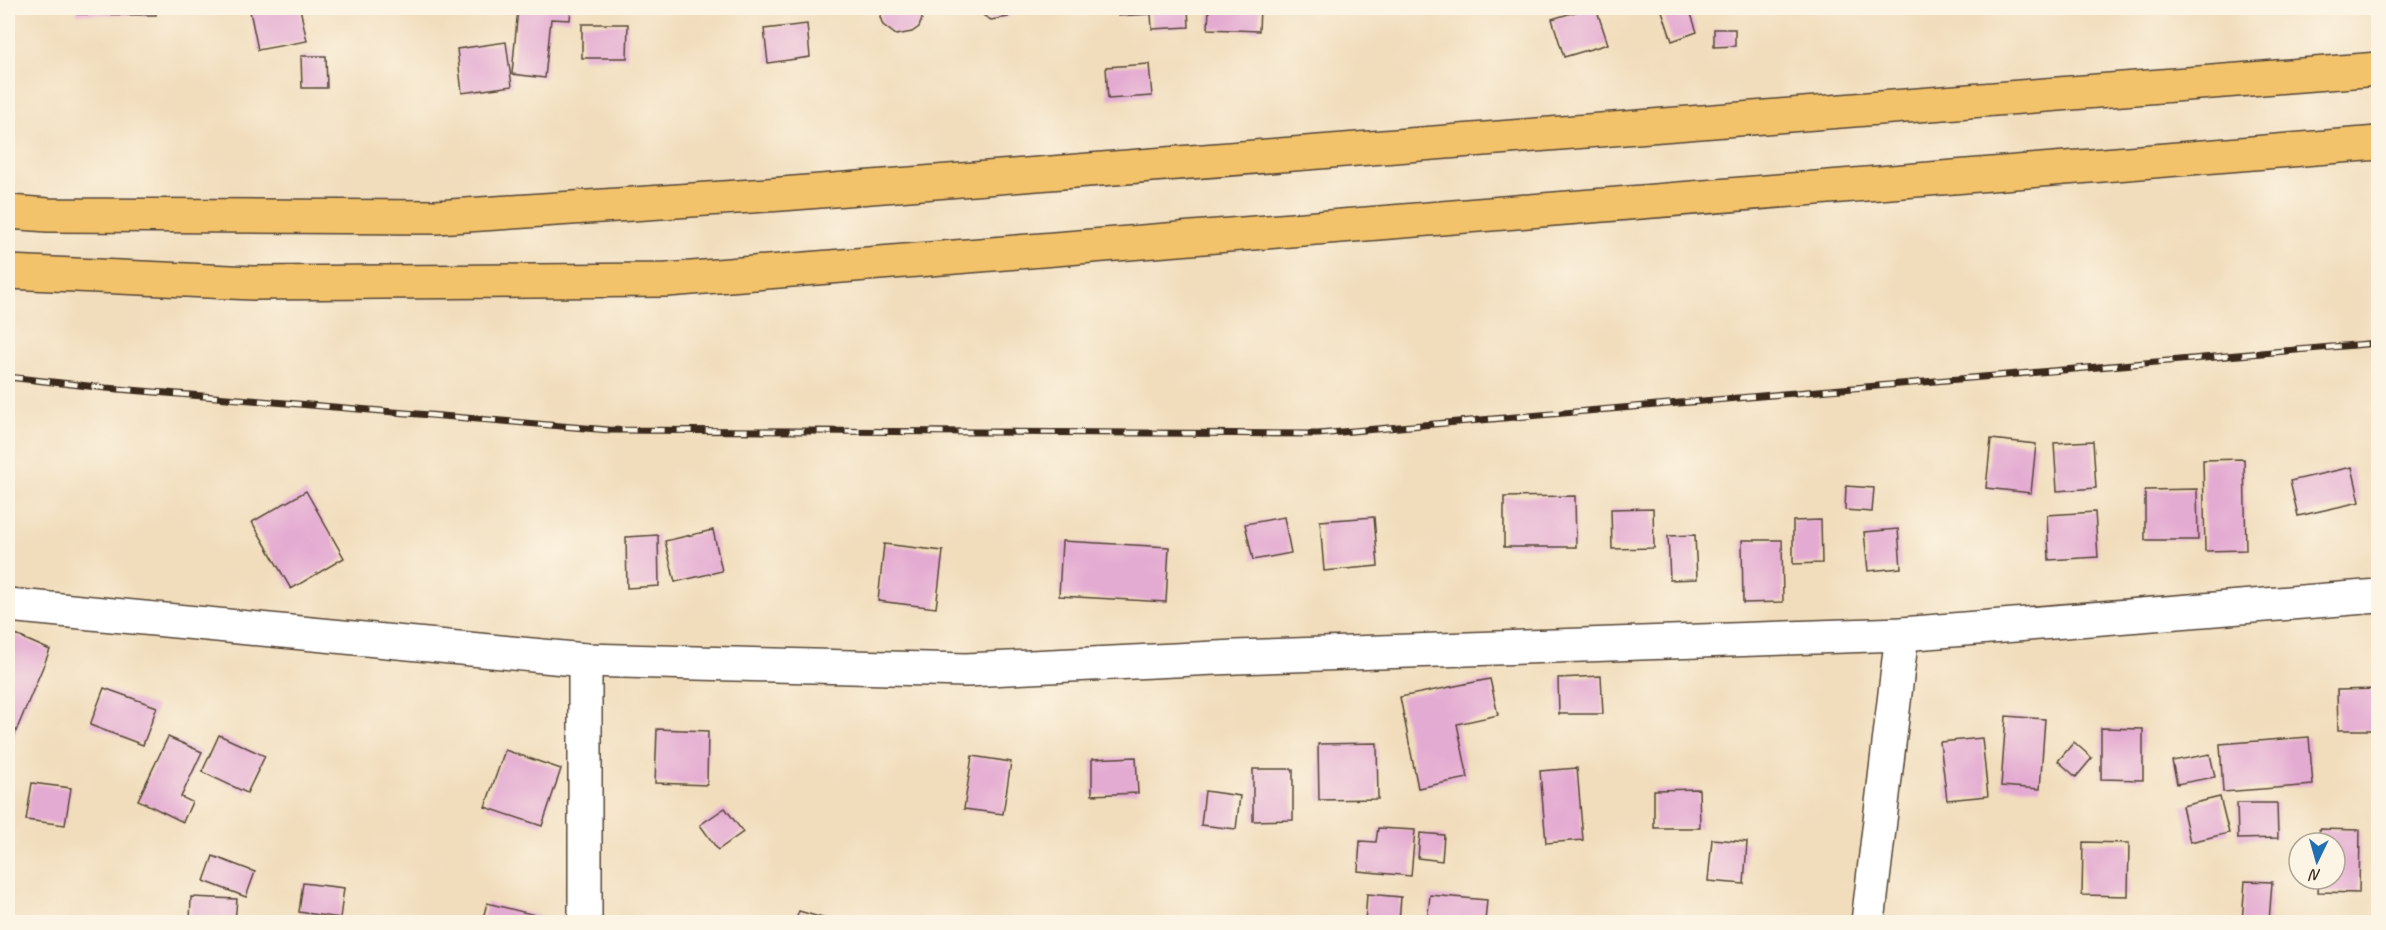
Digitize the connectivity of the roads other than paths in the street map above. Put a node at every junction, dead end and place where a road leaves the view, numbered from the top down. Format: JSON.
{"nodes":[{"id":1,"x":2379,"y":69,"type":"edge"},
{"id":2,"x":2379,"y":143,"type":"edge"},
{"id":3,"x":8,"y":212,"type":"edge"},
{"id":4,"x":8,"y":272,"type":"edge"},
{"id":5,"x":2379,"y":597,"type":"edge"},
{"id":6,"x":8,"y":605,"type":"edge"},
{"id":7,"x":1902,"y":634,"type":"junction"},
{"id":8,"x":585,"y":660,"type":"junction"},
{"id":9,"x":585,"y":922,"type":"edge"},
{"id":10,"x":1868,"y":922,"type":"edge"}],
"edges":[{"from":1,"to":3,"type":"highway"},
{"from":2,"to":4,"type":"highway"},
{"from":5,"to":7,"type":"street"},
{"from":6,"to":8,"type":"street"},
{"from":7,"to":8,"type":"street"},
{"from":7,"to":10,"type":"street"},
{"from":8,"to":9,"type":"street"}]}
